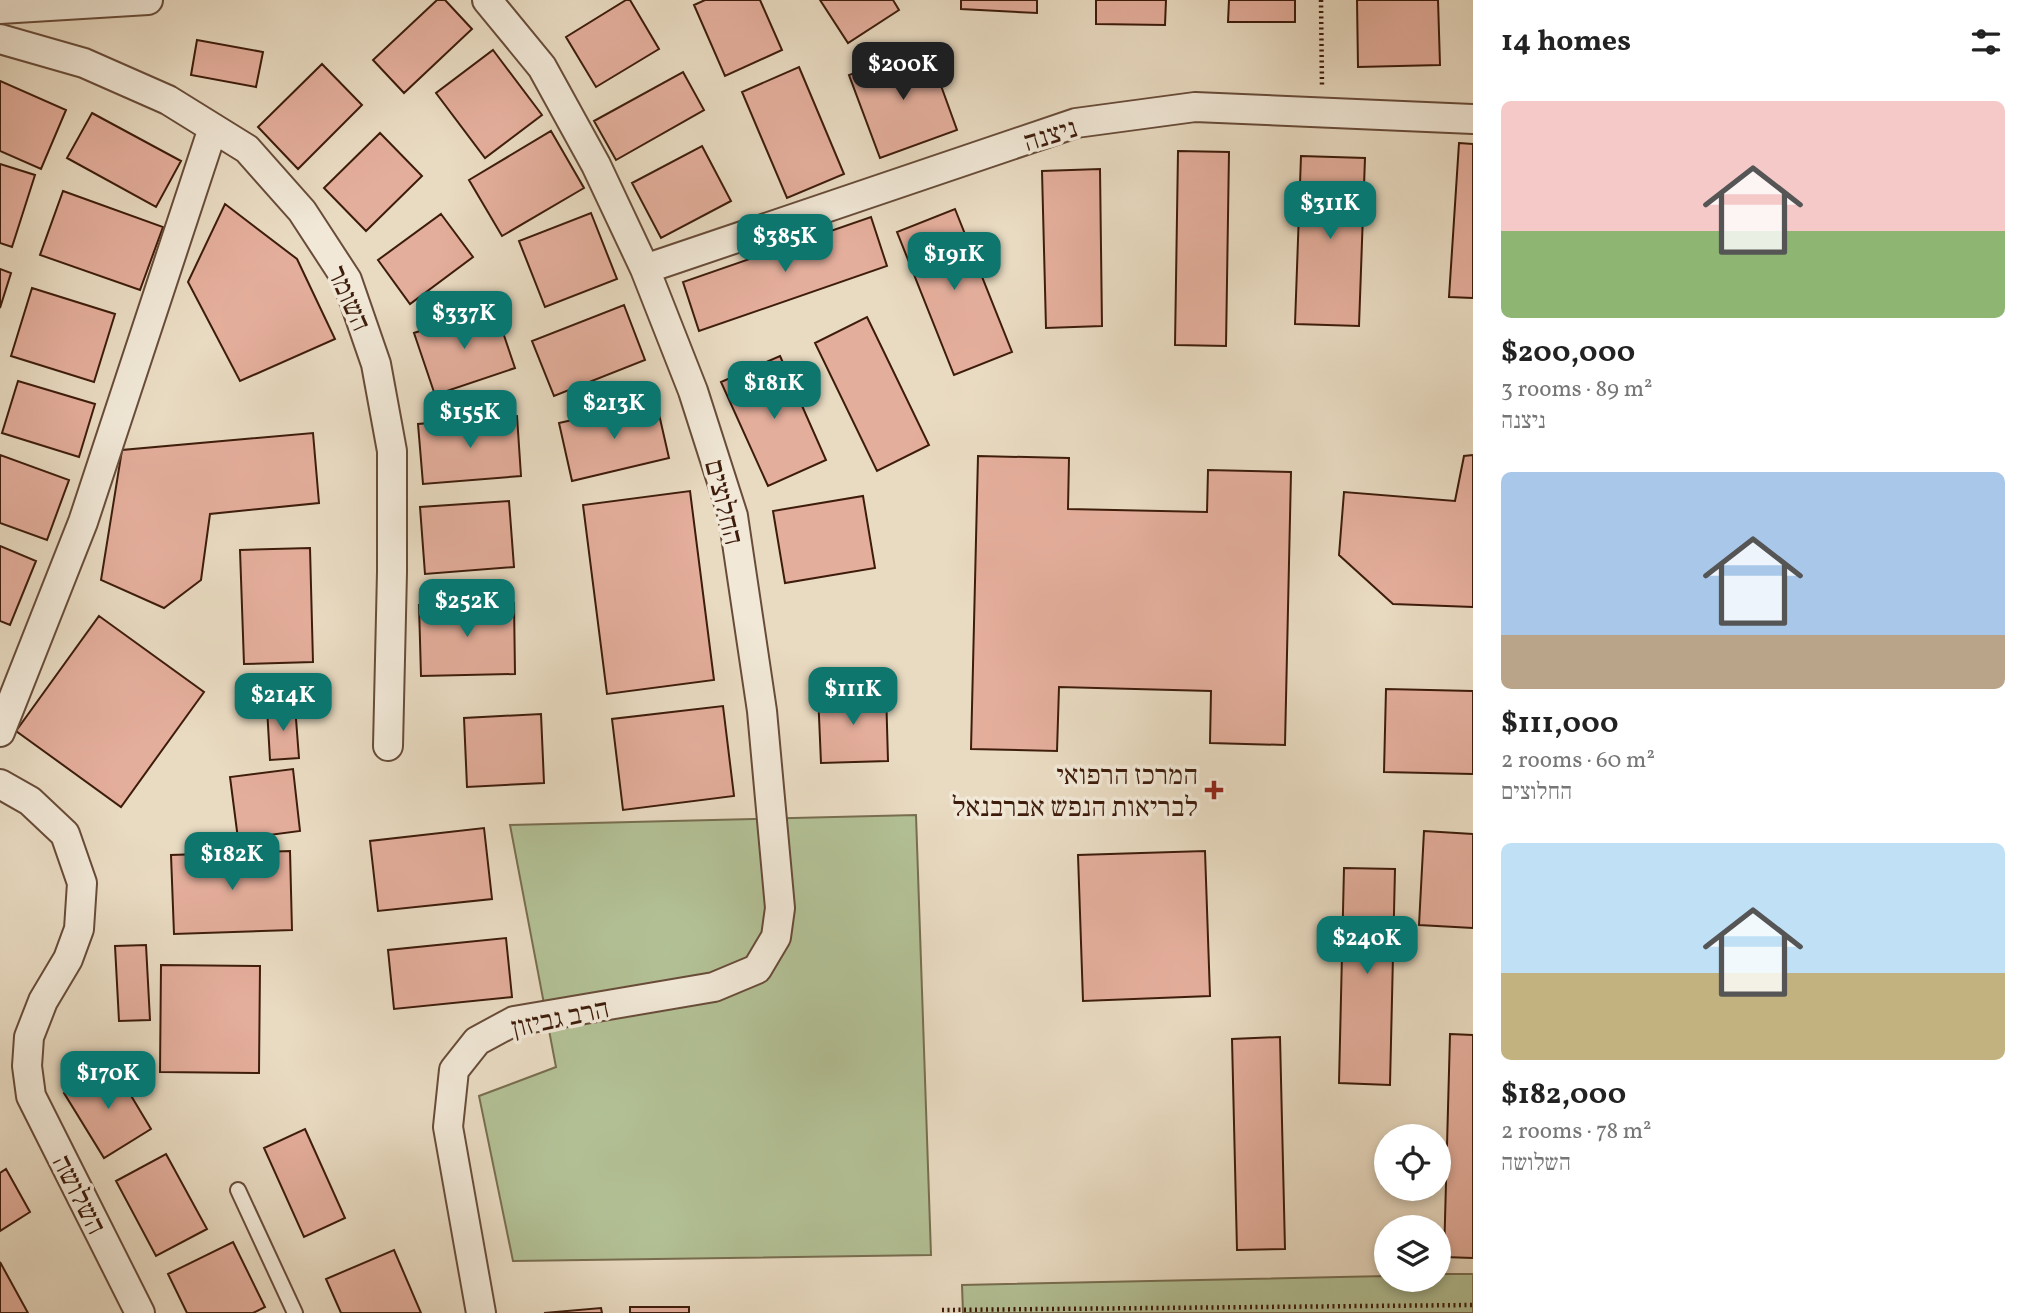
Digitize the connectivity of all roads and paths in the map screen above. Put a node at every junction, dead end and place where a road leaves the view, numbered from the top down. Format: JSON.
{"nodes":[{"id":1,"x":148,"y":0,"type":"edge"},
{"id":2,"x":487,"y":0,"type":"edge"},
{"id":3,"x":1321,"y":0,"type":"edge"},
{"id":4,"x":0,"y":9,"type":"edge"},
{"id":5,"x":0,"y":39,"type":"edge"},
{"id":6,"x":1323,"y":113,"type":"junction"},
{"id":7,"x":1473,"y":119,"type":"edge"},
{"id":8,"x":212,"y":128,"type":"junction"},
{"id":9,"x":645,"y":269,"type":"junction"},
{"id":10,"x":0,"y":732,"type":"edge"},
{"id":11,"x":388,"y":746,"type":"dead end"},
{"id":12,"x":0,"y":785,"type":"edge"},
{"id":13,"x":757,"y":969,"type":"joint"},
{"id":14,"x":238,"y":1190,"type":"dead end"},
{"id":15,"x":1473,"y":1305,"type":"edge"},
{"id":16,"x":942,"y":1310,"type":"dead end"},
{"id":17,"x":140,"y":1313,"type":"edge"},
{"id":18,"x":295,"y":1313,"type":"edge"},
{"id":19,"x":481,"y":1313,"type":"edge"}],
"edges":[{"from":1,"to":4,"type":"street"},
{"from":2,"to":9,"type":"street","name":"החלוצים"},
{"from":3,"to":6,"type":"path"},
{"from":5,"to":8,"type":"street","name":"השומר"},
{"from":6,"to":7,"type":"street","name":"ניצנה"},
{"from":6,"to":9,"type":"street","name":"ניצנה"},
{"from":8,"to":10,"type":"street"},
{"from":8,"to":11,"type":"street","name":"השומר"},
{"from":9,"to":13,"type":"street","name":"החלוצים"},
{"from":12,"to":17,"type":"street","name":"השלושה"},
{"from":13,"to":19,"type":"street","name":"הרב גביזון"},
{"from":14,"to":18,"type":"lane"},
{"from":15,"to":16,"type":"path"}]}
